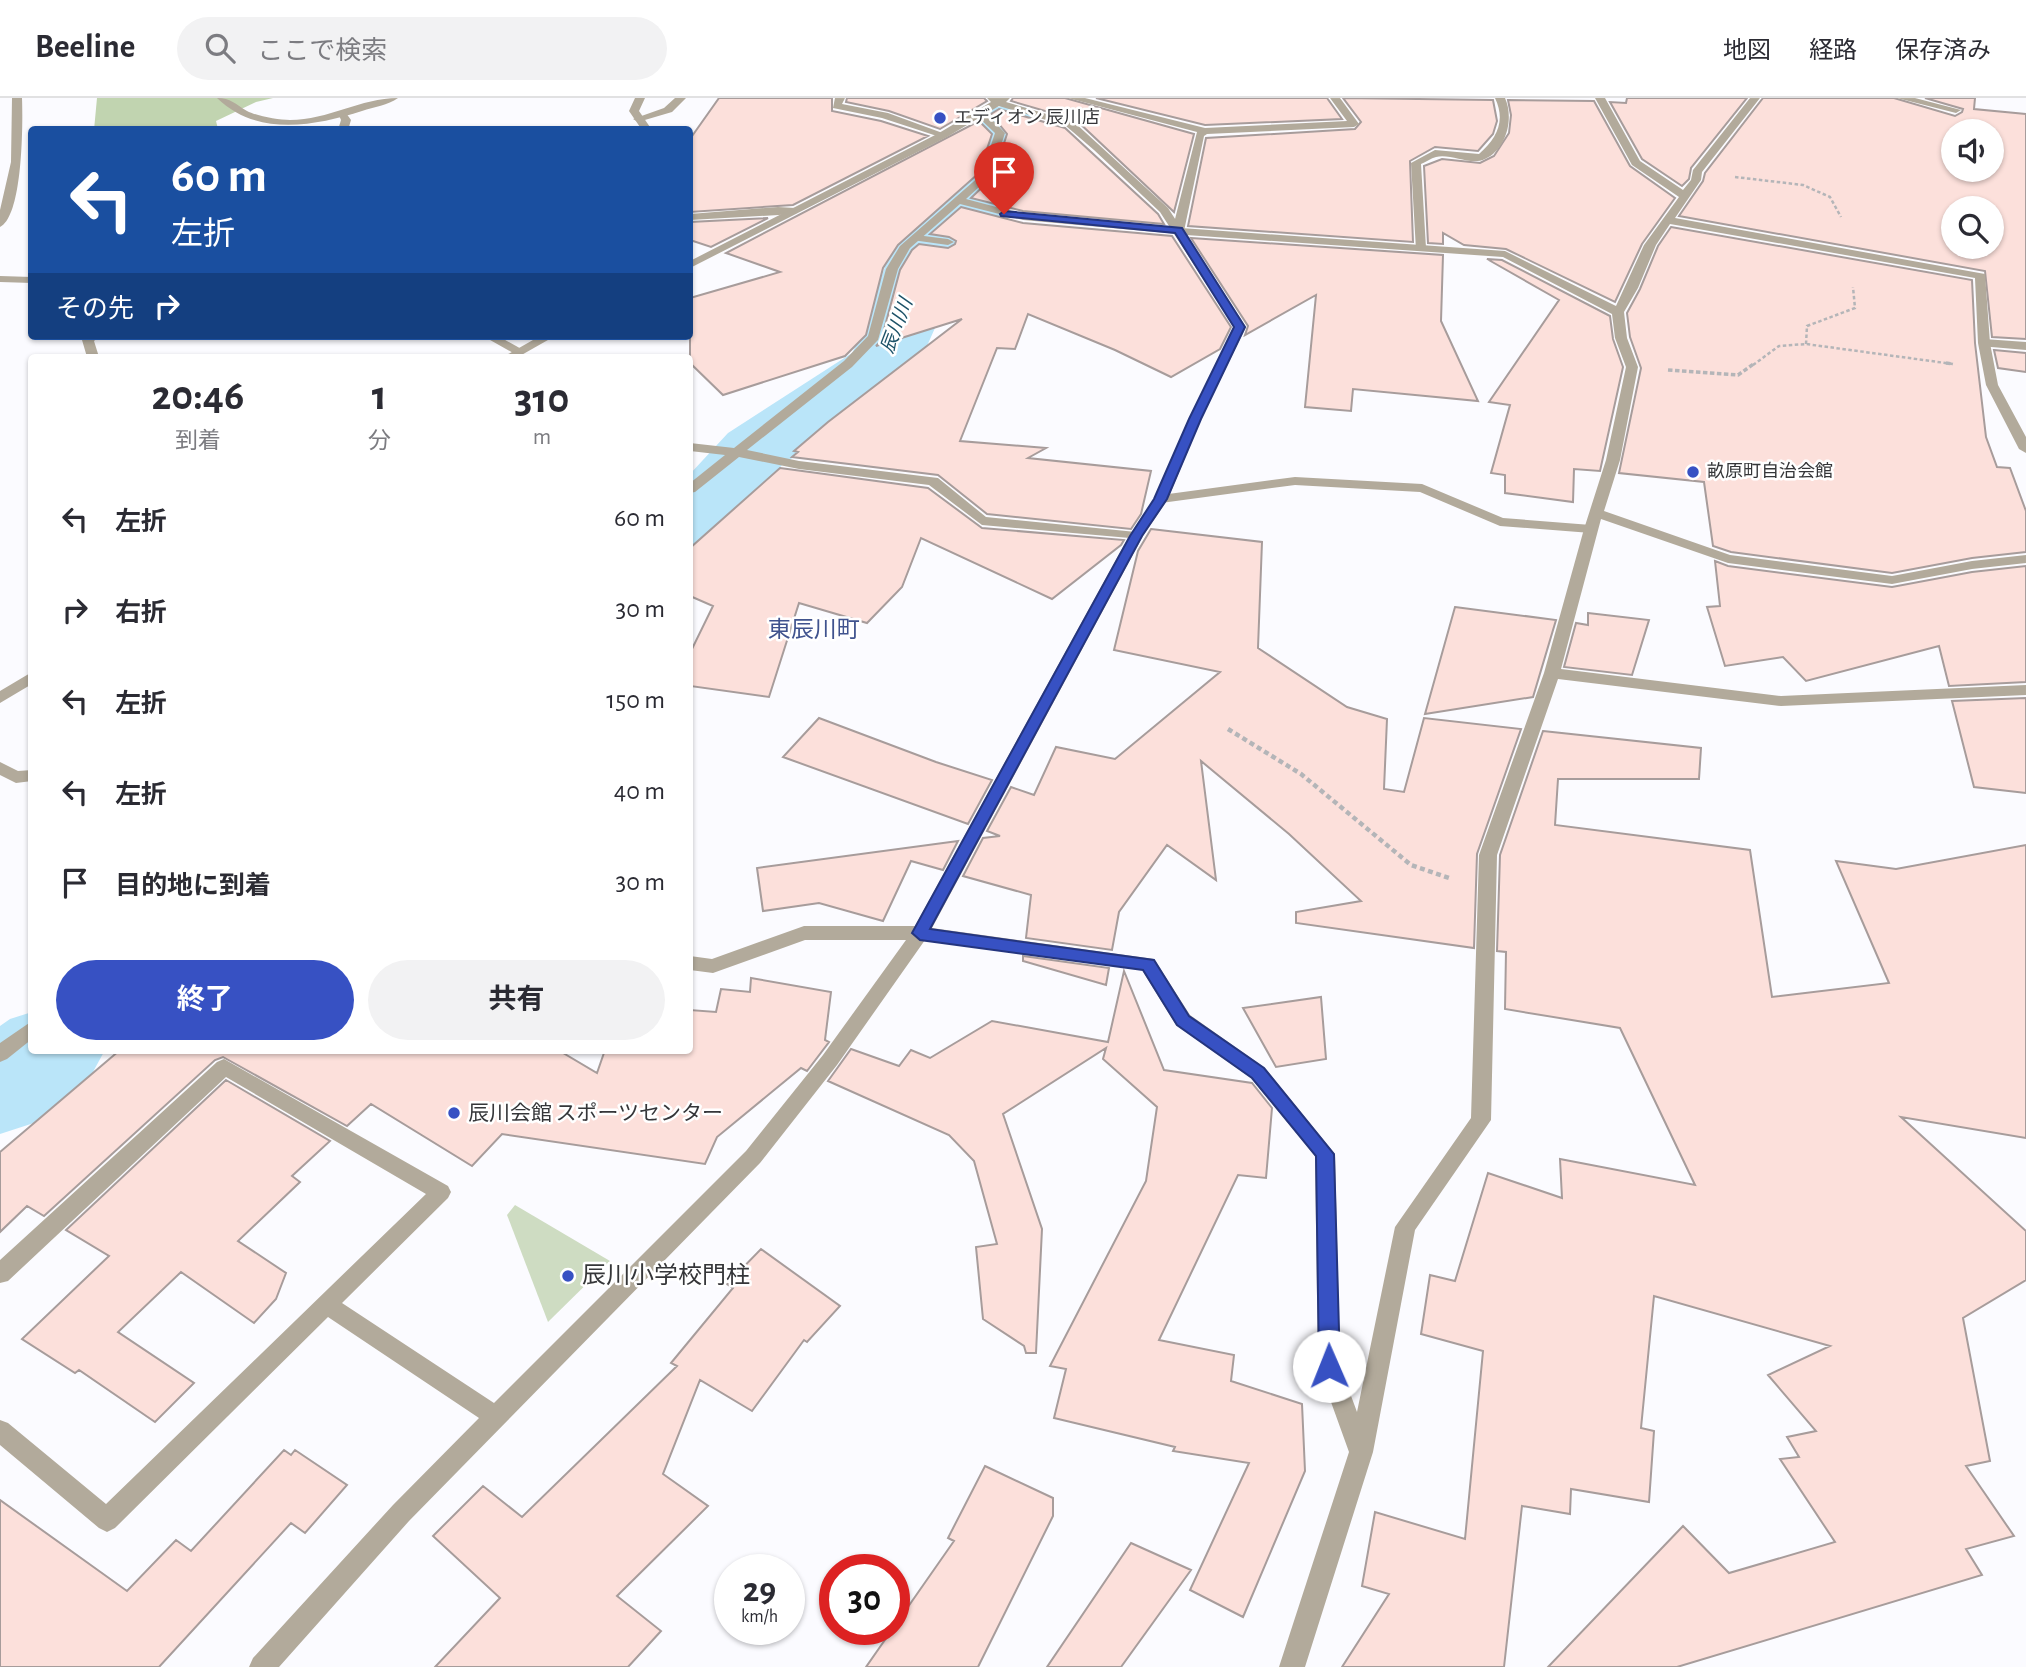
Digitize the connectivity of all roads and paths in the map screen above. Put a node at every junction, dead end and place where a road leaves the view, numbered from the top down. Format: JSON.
{"nodes":[{"id":1,"x":17,"y":98,"type":"edge"},
{"id":2,"x":222,"y":98,"type":"edge"},
{"id":3,"x":393,"y":98,"type":"edge"},
{"id":4,"x":640,"y":98,"type":"edge"},
{"id":5,"x":681,"y":98,"type":"edge"},
{"id":6,"x":841,"y":98,"type":"edge"},
{"id":7,"x":1073,"y":98,"type":"edge"},
{"id":8,"x":1335,"y":98,"type":"edge"},
{"id":9,"x":1500,"y":98,"type":"edge"},
{"id":10,"x":1600,"y":98,"type":"edge"},
{"id":11,"x":1755,"y":98,"type":"edge"},
{"id":12,"x":1902,"y":98,"type":"edge"},
{"id":13,"x":998,"y":99,"type":"edge"},
{"id":14,"x":1956,"y":110,"type":"dead end"},
{"id":15,"x":979,"y":113,"type":"junction"},
{"id":16,"x":342,"y":115,"type":"junction"},
{"id":17,"x":638,"y":118,"type":"junction"},
{"id":18,"x":344,"y":126,"type":"edge"},
{"id":19,"x":644,"y":126,"type":"edge"},
{"id":20,"x":1205,"y":131,"type":"junction"},
{"id":21,"x":943,"y":135,"type":"junction"},
{"id":22,"x":1683,"y":195,"type":"junction"},
{"id":23,"x":959,"y":201,"type":"junction"},
{"id":24,"x":795,"y":211,"type":"junction"},
{"id":25,"x":693,"y":217,"type":"edge"},
{"id":26,"x":1667,"y":220,"type":"junction"},
{"id":27,"x":0,"y":224,"type":"edge"},
{"id":28,"x":1178,"y":230,"type":"junction"},
{"id":29,"x":916,"y":238,"type":"junction"},
{"id":30,"x":948,"y":242,"type":"dead end"},
{"id":31,"x":1420,"y":248,"type":"junction"},
{"id":32,"x":693,"y":263,"type":"edge"},
{"id":33,"x":0,"y":279,"type":"edge"},
{"id":34,"x":28,"y":280,"type":"edge"},
{"id":35,"x":1618,"y":312,"type":"junction"},
{"id":36,"x":495,"y":340,"type":"edge"},
{"id":37,"x":541,"y":340,"type":"edge"},
{"id":38,"x":1984,"y":343,"type":"junction"},
{"id":39,"x":2026,"y":346,"type":"edge"},
{"id":40,"x":514,"y":354,"type":"edge"},
{"id":41,"x":1632,"y":367,"type":"junction"},
{"id":42,"x":1989,"y":368,"type":"junction"},
{"id":43,"x":693,"y":447,"type":"edge"},
{"id":44,"x":2026,"y":449,"type":"edge"},
{"id":45,"x":735,"y":452,"type":"junction"},
{"id":46,"x":693,"y":487,"type":"edge"},
{"id":47,"x":1161,"y":499,"type":"junction"},
{"id":48,"x":1596,"y":513,"type":"junction"},
{"id":49,"x":1591,"y":529,"type":"junction"},
{"id":50,"x":1136,"y":536,"type":"junction"},
{"id":51,"x":2026,"y":559,"type":"edge"},
{"id":52,"x":1552,"y":673,"type":"junction"},
{"id":53,"x":28,"y":680,"type":"edge"},
{"id":54,"x":2026,"y":690,"type":"edge"},
{"id":55,"x":0,"y":698,"type":"edge"},
{"id":56,"x":1228,"y":729,"type":"dead end"},
{"id":57,"x":0,"y":768,"type":"edge"},
{"id":58,"x":28,"y":775,"type":"edge"},
{"id":59,"x":1487,"y":891,"type":"junction"},
{"id":60,"x":920,"y":933,"type":"junction"},
{"id":61,"x":693,"y":964,"type":"edge"},
{"id":62,"x":28,"y":1031,"type":"edge"},
{"id":63,"x":0,"y":1054,"type":"edge"},
{"id":64,"x":0,"y":1274,"type":"edge"},
{"id":65,"x":329,"y":1306,"type":"junction"},
{"id":66,"x":496,"y":1417,"type":"junction"},
{"id":67,"x":0,"y":1431,"type":"edge"},
{"id":68,"x":1361,"y":1452,"type":"junction"},
{"id":69,"x":262,"y":1667,"type":"edge"},
{"id":70,"x":1292,"y":1667,"type":"edge"}],
"edges":[{"from":1,"to":27,"type":"street"},
{"from":2,"to":16,"type":"street"},
{"from":3,"to":16,"type":"street"},
{"from":4,"to":17,"type":"street"},
{"from":5,"to":17,"type":"street"},
{"from":6,"to":21,"type":"street"},
{"from":7,"to":20,"type":"street"},
{"from":8,"to":20,"type":"street"},
{"from":9,"to":31,"type":"street"},
{"from":10,"to":22,"type":"street"},
{"from":11,"to":22,"type":"street"},
{"from":12,"to":14,"type":"street"},
{"from":13,"to":15,"type":"street"},
{"from":13,"to":28,"type":"street"},
{"from":15,"to":21,"type":"street"},
{"from":15,"to":23,"type":"street"},
{"from":16,"to":18,"type":"street"},
{"from":17,"to":19,"type":"street"},
{"from":20,"to":28,"type":"street"},
{"from":21,"to":24,"type":"street"},
{"from":22,"to":26,"type":"street"},
{"from":23,"to":28,"type":"street"},
{"from":23,"to":29,"type":"street"},
{"from":24,"to":25,"type":"street"},
{"from":24,"to":32,"type":"street"},
{"from":26,"to":35,"type":"street"},
{"from":26,"to":38,"type":"street"},
{"from":28,"to":31,"type":"street"},
{"from":28,"to":47,"type":"street"},
{"from":29,"to":30,"type":"street"},
{"from":29,"to":45,"type":"street"},
{"from":31,"to":35,"type":"street"},
{"from":33,"to":34,"type":"street"},
{"from":35,"to":41,"type":"street"},
{"from":36,"to":40,"type":"street"},
{"from":37,"to":40,"type":"street"},
{"from":38,"to":39,"type":"street"},
{"from":38,"to":42,"type":"street"},
{"from":41,"to":42,"type":"path"},
{"from":41,"to":48,"type":"street"},
{"from":42,"to":44,"type":"street"},
{"from":43,"to":45,"type":"street"},
{"from":45,"to":46,"type":"street"},
{"from":45,"to":50,"type":"street"},
{"from":47,"to":49,"type":"street"},
{"from":47,"to":50,"type":"street"},
{"from":48,"to":49,"type":"street"},
{"from":48,"to":51,"type":"street"},
{"from":49,"to":52,"type":"street"},
{"from":50,"to":60,"type":"street"},
{"from":52,"to":54,"type":"street"},
{"from":52,"to":59,"type":"street"},
{"from":53,"to":55,"type":"street"},
{"from":56,"to":59,"type":"path"},
{"from":57,"to":58,"type":"street"},
{"from":59,"to":68,"type":"street"},
{"from":60,"to":61,"type":"street"},
{"from":60,"to":66,"type":"street"},
{"from":60,"to":68,"type":"street"},
{"from":62,"to":63,"type":"street"},
{"from":64,"to":65,"type":"street"},
{"from":65,"to":66,"type":"street"},
{"from":65,"to":67,"type":"street"},
{"from":66,"to":69,"type":"street"},
{"from":68,"to":70,"type":"street"}]}
